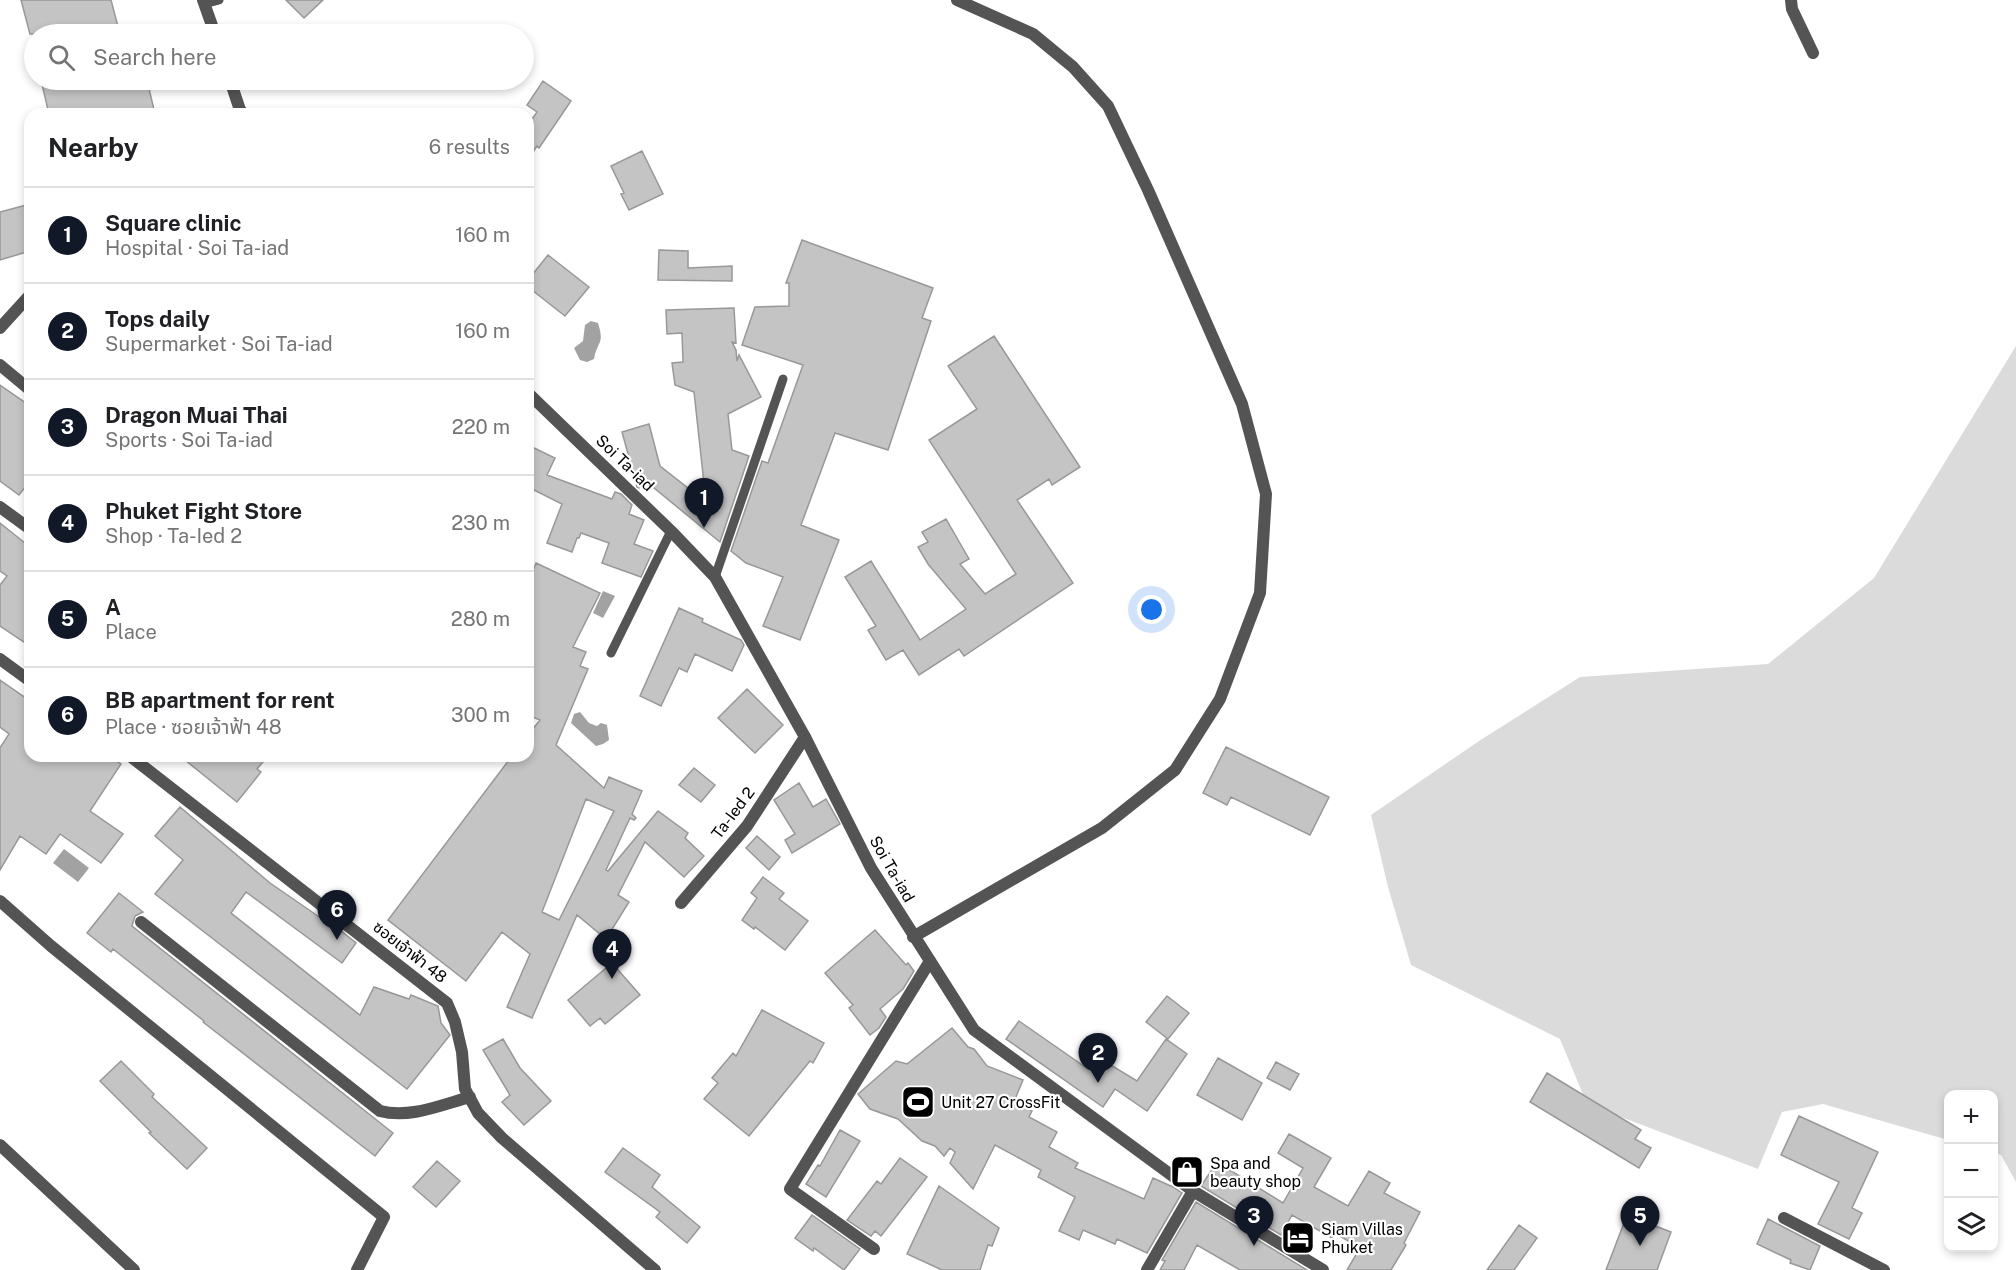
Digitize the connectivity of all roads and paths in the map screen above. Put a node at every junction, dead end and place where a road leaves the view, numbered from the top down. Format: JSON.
{"nodes":[{"id":1,"x":219,"y":0,"type":"edge"},
{"id":2,"x":957,"y":0,"type":"edge"},
{"id":3,"x":1791,"y":0,"type":"edge"},
{"id":4,"x":204,"y":2,"type":"edge"},
{"id":5,"x":212,"y":24,"type":"edge"},
{"id":6,"x":1813,"y":53,"type":"dead end"},
{"id":7,"x":233,"y":90,"type":"edge"},
{"id":8,"x":239,"y":108,"type":"edge"},
{"id":9,"x":24,"y":302,"type":"edge"},
{"id":10,"x":0,"y":328,"type":"edge"},
{"id":11,"x":0,"y":365,"type":"edge"},
{"id":12,"x":783,"y":379,"type":"dead end"},
{"id":13,"x":24,"y":385,"type":"edge"},
{"id":14,"x":534,"y":399,"type":"edge"},
{"id":15,"x":0,"y":507,"type":"edge"},
{"id":16,"x":24,"y":525,"type":"edge"},
{"id":17,"x":672,"y":531,"type":"junction"},
{"id":18,"x":715,"y":577,"type":"junction"},
{"id":19,"x":611,"y":653,"type":"dead end"},
{"id":20,"x":0,"y":659,"type":"edge"},
{"id":21,"x":24,"y":677,"type":"edge"},
{"id":22,"x":805,"y":737,"type":"junction"},
{"id":23,"x":138,"y":762,"type":"edge"},
{"id":24,"x":0,"y":902,"type":"edge"},
{"id":25,"x":681,"y":903,"type":"dead end"},
{"id":26,"x":141,"y":922,"type":"dead end"},
{"id":27,"x":913,"y":937,"type":"junction"},
{"id":28,"x":930,"y":961,"type":"junction"},
{"id":29,"x":470,"y":1097,"type":"junction"},
{"id":30,"x":0,"y":1145,"type":"edge"},
{"id":31,"x":1193,"y":1191,"type":"junction"},
{"id":32,"x":1784,"y":1218,"type":"dead end"},
{"id":33,"x":874,"y":1249,"type":"dead end"},
{"id":34,"x":134,"y":1270,"type":"edge"},
{"id":35,"x":357,"y":1270,"type":"edge"},
{"id":36,"x":655,"y":1270,"type":"edge"},
{"id":37,"x":1147,"y":1270,"type":"edge"},
{"id":38,"x":1323,"y":1270,"type":"edge"},
{"id":39,"x":1884,"y":1270,"type":"edge"}],
"edges":[{"from":1,"to":4,"type":"lane"},
{"from":2,"to":27,"type":"street"},
{"from":3,"to":6,"type":"street"},
{"from":4,"to":5,"type":"street"},
{"from":7,"to":8,"type":"street"},
{"from":9,"to":10,"type":"street"},
{"from":11,"to":13,"type":"street"},
{"from":12,"to":18,"type":"lane"},
{"from":14,"to":17,"type":"street","name":"Soi Ta-iad"},
{"from":15,"to":16,"type":"street"},
{"from":17,"to":18,"type":"street","name":"Soi Ta-iad"},
{"from":17,"to":19,"type":"lane"},
{"from":18,"to":22,"type":"street","name":"Soi Ta-iad"},
{"from":20,"to":21,"type":"street"},
{"from":22,"to":25,"type":"street","name":"Ta-Ied 2"},
{"from":22,"to":27,"type":"street","name":"Soi Ta-iad"},
{"from":23,"to":29,"type":"street","name":"ซอยเจ้าฟ้า 48"},
{"from":24,"to":35,"type":"street"},
{"from":26,"to":29,"type":"street"},
{"from":27,"to":28,"type":"street","name":"Soi Ta-iad"},
{"from":28,"to":31,"type":"street","name":"Soi Ta-iad"},
{"from":28,"to":33,"type":"street"},
{"from":29,"to":36,"type":"street","name":"ซอยเจ้าฟ้า 48"},
{"from":30,"to":34,"type":"street"},
{"from":31,"to":37,"type":"street"},
{"from":31,"to":38,"type":"street","name":"Soi Ta-iad"},
{"from":32,"to":39,"type":"street"}]}
